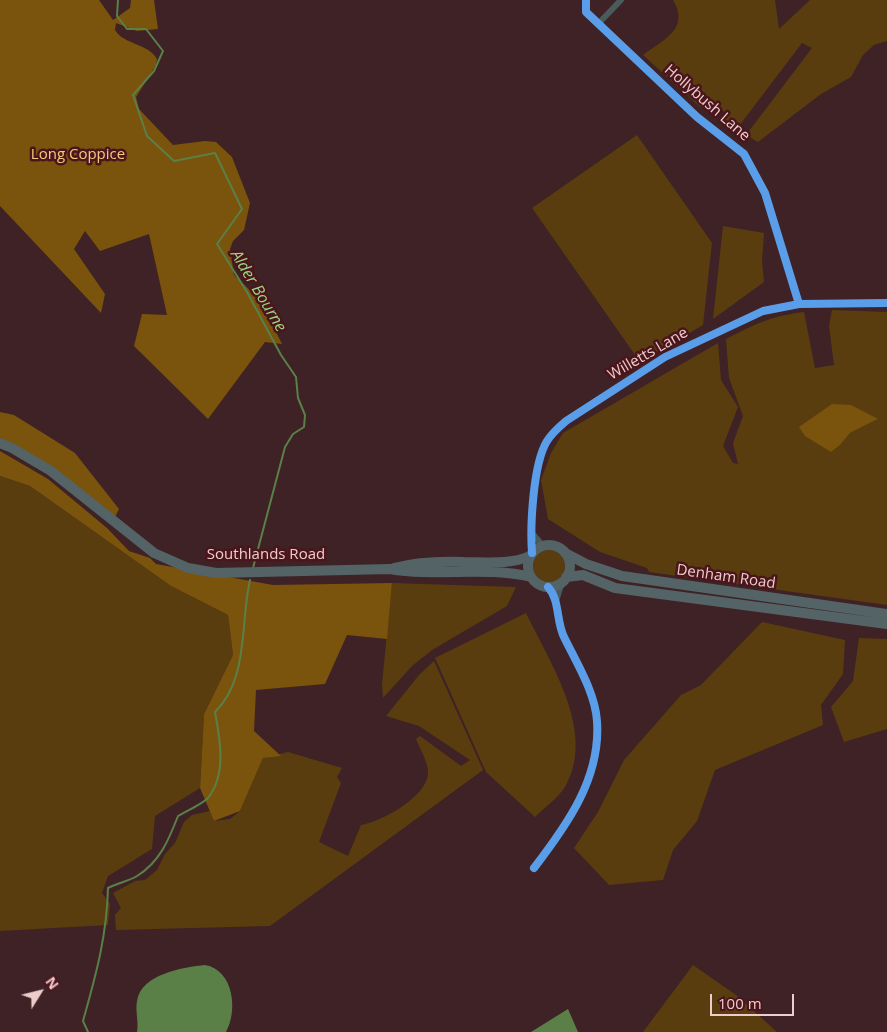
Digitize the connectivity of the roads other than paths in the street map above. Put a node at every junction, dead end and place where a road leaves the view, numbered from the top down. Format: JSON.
{"nodes":[{"id":1,"x":586,"y":0,"type":"edge"},
{"id":2,"x":621,"y":0,"type":"edge"},
{"id":3,"x":599,"y":23,"type":"junction"},
{"id":4,"x":887,"y":303,"type":"edge"},
{"id":5,"x":800,"y":304,"type":"junction"},
{"id":6,"x":0,"y":443,"type":"edge"},
{"id":7,"x":532,"y":532,"type":"junction"},
{"id":8,"x":543,"y":546,"type":"junction"},
{"id":9,"x":565,"y":553,"type":"junction"},
{"id":10,"x":531,"y":555,"type":"junction"},
{"id":11,"x":390,"y":569,"type":"junction"},
{"id":12,"x":531,"y":577,"type":"junction"},
{"id":13,"x":564,"y":580,"type":"junction"},
{"id":14,"x":548,"y":587,"type":"junction"},
{"id":15,"x":556,"y":602,"type":"junction"},
{"id":16,"x":887,"y":614,"type":"edge"},
{"id":17,"x":887,"y":624,"type":"edge"},
{"id":18,"x":534,"y":868,"type":"dead end"}],
"edges":[{"from":1,"to":3,"type":"street","name":"Hollybush Lane"},
{"from":2,"to":3,"type":"street"},
{"from":3,"to":5,"type":"street","name":"Hollybush Lane"},
{"from":4,"to":5,"type":"street","name":"Willetts Lane"},
{"from":5,"to":7,"type":"street","name":"Willetts Lane"},
{"from":6,"to":11,"type":"main road","name":"Southlands Road"},
{"from":7,"to":8,"type":"street"},
{"from":7,"to":10,"type":"street","name":"Willetts Lane"},
{"from":8,"to":9,"type":"main road"},
{"from":8,"to":10,"type":"main road"},
{"from":9,"to":13,"type":"main road"},
{"from":9,"to":16,"type":"main road","name":"Denham Road"},
{"from":10,"to":11,"type":"main road"},
{"from":10,"to":12,"type":"main road"},
{"from":11,"to":12,"type":"main road"},
{"from":12,"to":14,"type":"main road"},
{"from":13,"to":14,"type":"main road"},
{"from":13,"to":15,"type":"street"},
{"from":13,"to":17,"type":"main road","name":"Denham Road"},
{"from":14,"to":15,"type":"street"},
{"from":15,"to":18,"type":"street"}]}
